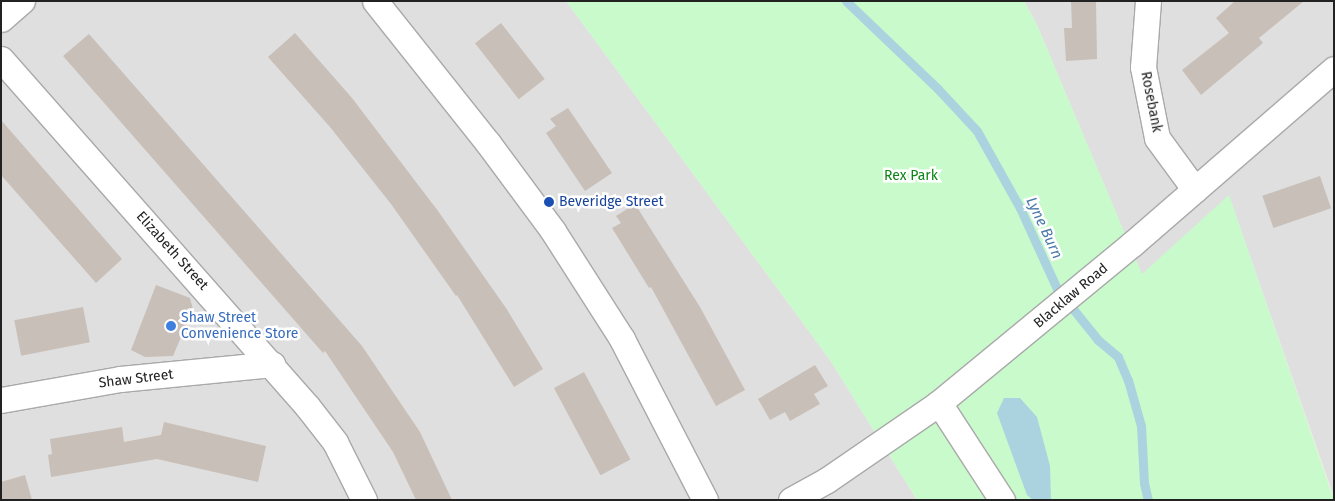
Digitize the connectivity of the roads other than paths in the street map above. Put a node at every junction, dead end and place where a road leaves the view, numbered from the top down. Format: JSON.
{"nodes":[{"id":1,"x":22,"y":1,"type":"edge"},
{"id":2,"x":376,"y":1,"type":"edge"},
{"id":3,"x":1148,"y":1,"type":"edge"},
{"id":4,"x":1,"y":19,"type":"edge"},
{"id":5,"x":1,"y":59,"type":"edge"},
{"id":6,"x":1331,"y":79,"type":"edge"},
{"id":7,"x":1196,"y":190,"type":"junction"},
{"id":8,"x":272,"y":364,"type":"junction"},
{"id":9,"x":1,"y":400,"type":"edge"},
{"id":10,"x":939,"y":403,"type":"junction"},
{"id":11,"x":364,"y":500,"type":"edge"},
{"id":12,"x":705,"y":500,"type":"edge"},
{"id":13,"x":791,"y":500,"type":"edge"},
{"id":14,"x":1002,"y":500,"type":"edge"}],
"edges":[{"from":1,"to":4,"type":"street"},
{"from":2,"to":12,"type":"street"},
{"from":3,"to":7,"type":"street","name":"Rosebank"},
{"from":5,"to":8,"type":"street","name":"Elizabeth Street"},
{"from":6,"to":7,"type":"street","name":"Blacklaw Road"},
{"from":7,"to":10,"type":"street","name":"Blacklaw Road"},
{"from":8,"to":9,"type":"street","name":"Shaw Street"},
{"from":8,"to":11,"type":"street","name":"Elizabeth Street"},
{"from":10,"to":13,"type":"street","name":"Blacklaw Road"},
{"from":10,"to":14,"type":"street"}]}
